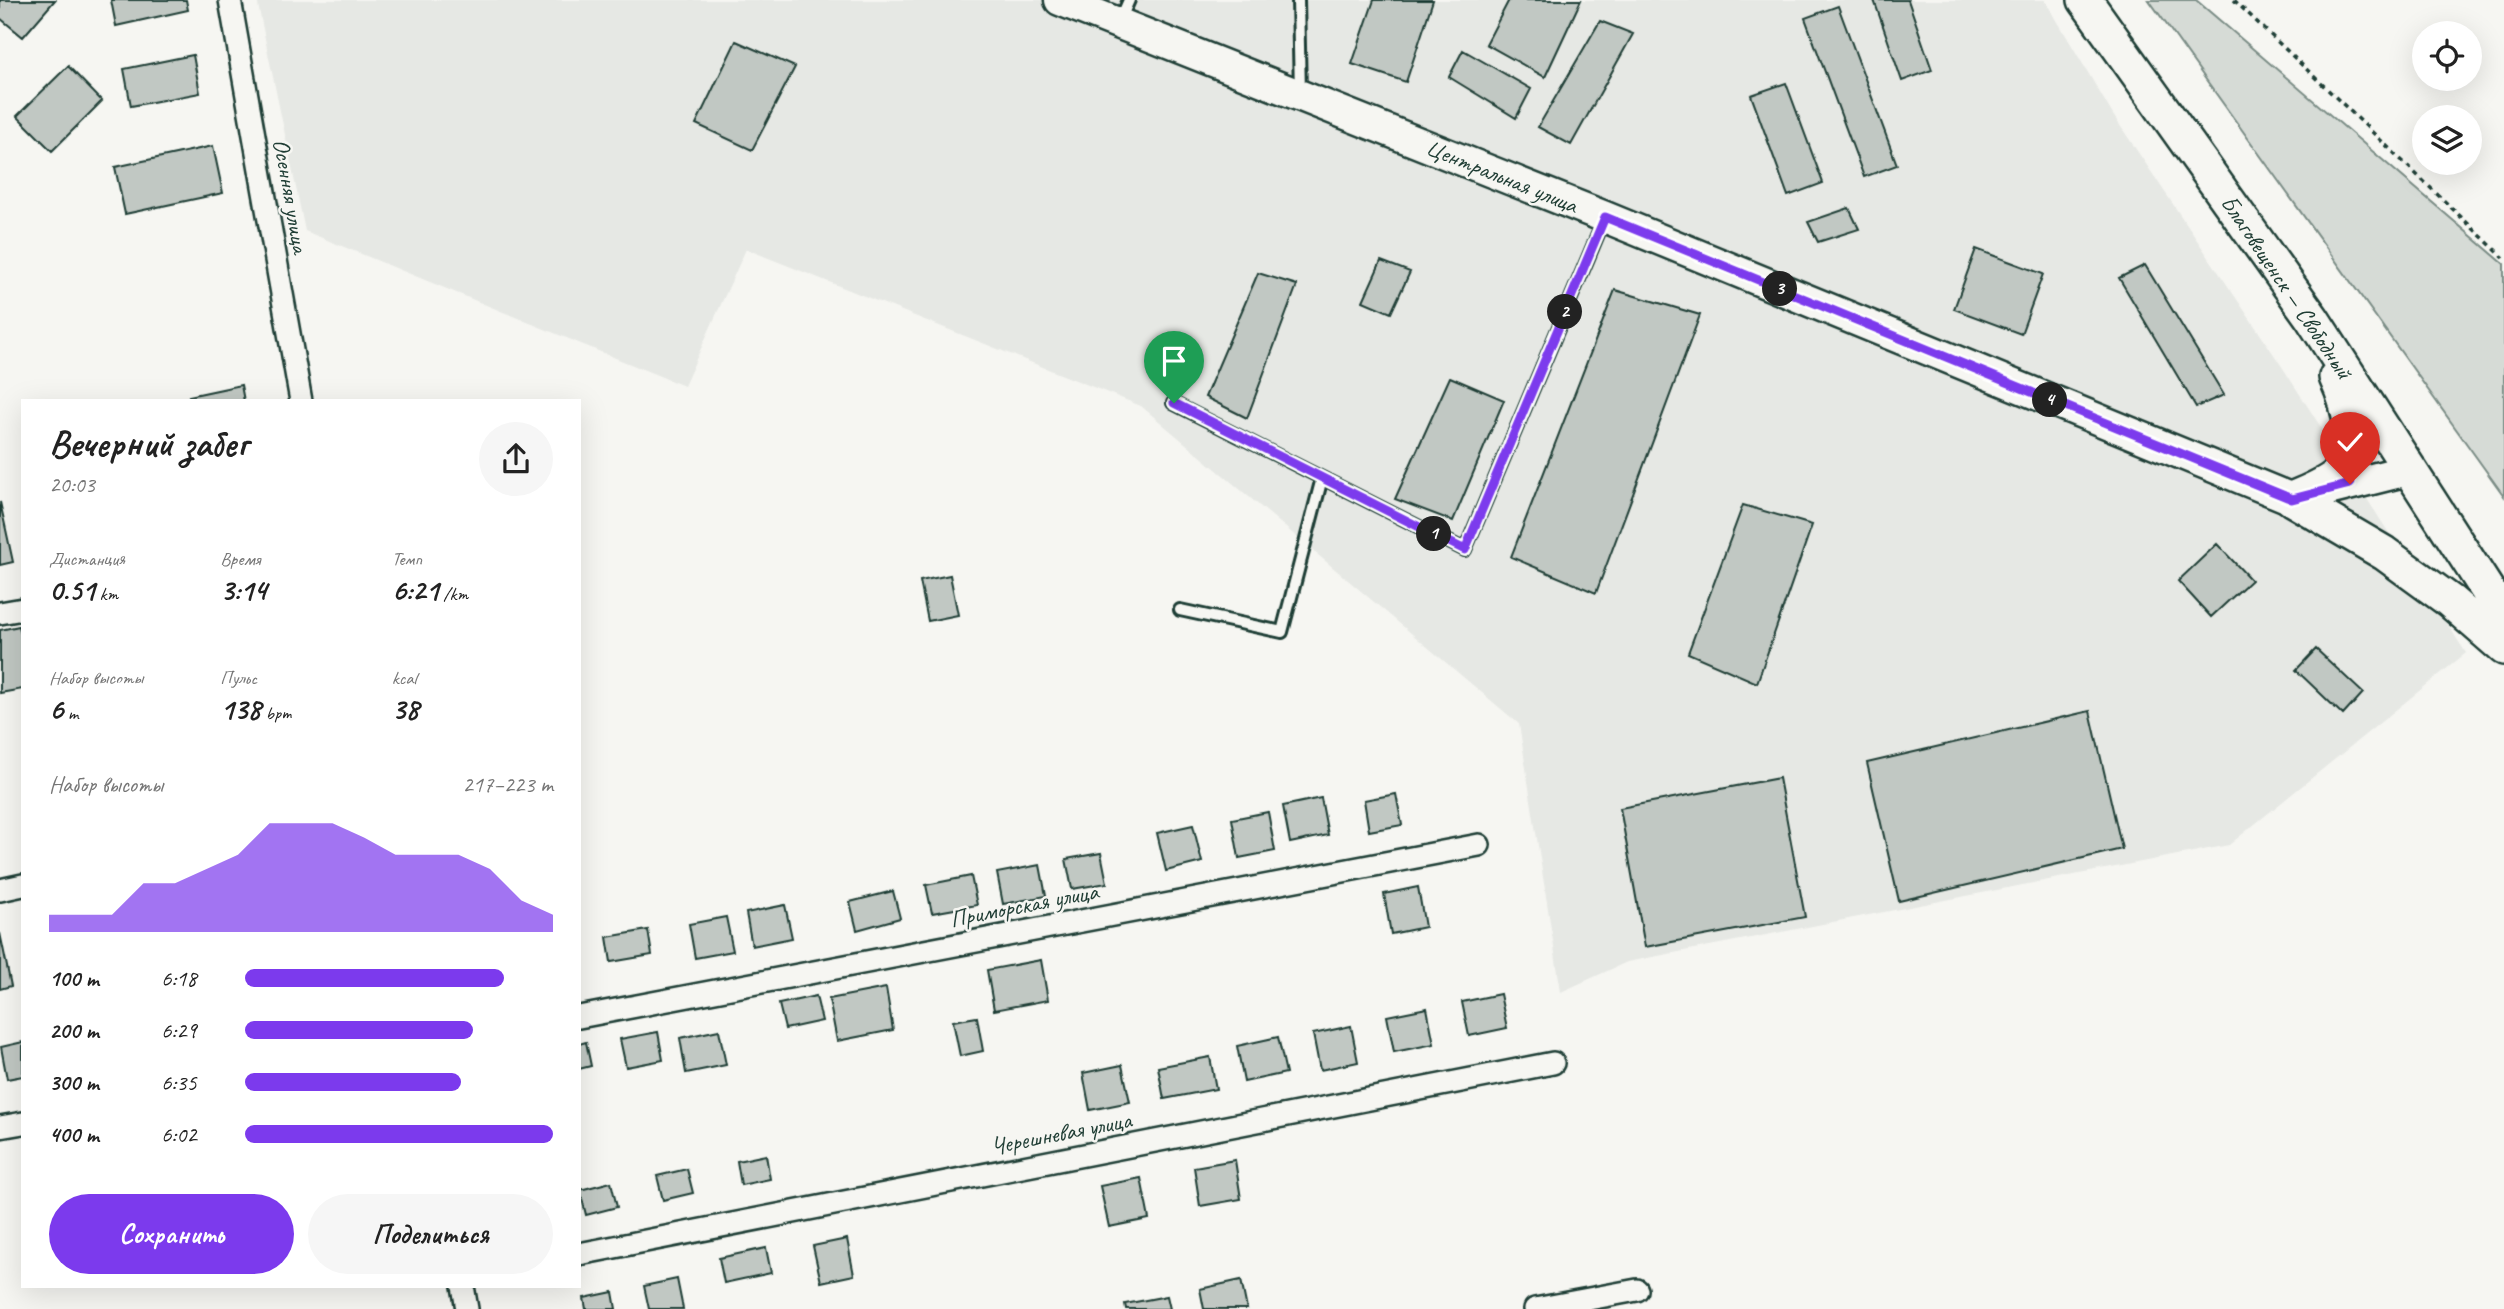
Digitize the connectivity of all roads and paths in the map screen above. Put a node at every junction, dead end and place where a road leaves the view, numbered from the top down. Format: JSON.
{"nodes":[{"id":1,"x":230,"y":0,"type":"edge"},
{"id":2,"x":1060,"y":0,"type":"edge"},
{"id":3,"x":1298,"y":0,"type":"edge"},
{"id":4,"x":2085,"y":0,"type":"edge"},
{"id":5,"x":2234,"y":0,"type":"edge"},
{"id":6,"x":1124,"y":12,"type":"edge"},
{"id":7,"x":1300,"y":96,"type":"junction"},
{"id":8,"x":1605,"y":217,"type":"junction"},
{"id":9,"x":2504,"y":258,"type":"edge"},
{"id":10,"x":2312,"y":318,"type":"junction"},
{"id":11,"x":301,"y":399,"type":"edge"},
{"id":12,"x":1174,"y":403,"type":"dead end"},
{"id":13,"x":2408,"y":470,"type":"junction"},
{"id":14,"x":1322,"y":478,"type":"junction"},
{"id":15,"x":2292,"y":499,"type":"junction"},
{"id":16,"x":21,"y":609,"type":"edge"},
{"id":17,"x":1180,"y":610,"type":"dead end"},
{"id":18,"x":0,"y":613,"type":"edge"},
{"id":19,"x":2504,"y":616,"type":"edge"},
{"id":20,"x":2504,"y":648,"type":"edge"},
{"id":21,"x":1479,"y":845,"type":"dead end"},
{"id":22,"x":21,"y":886,"type":"edge"},
{"id":23,"x":0,"y":890,"type":"edge"},
{"id":24,"x":581,"y":1017,"type":"edge"},
{"id":25,"x":1553,"y":1063,"type":"dead end"},
{"id":26,"x":21,"y":1123,"type":"edge"},
{"id":27,"x":0,"y":1127,"type":"edge"},
{"id":28,"x":581,"y":1254,"type":"edge"},
{"id":29,"x":463,"y":1288,"type":"edge"},
{"id":30,"x":1637,"y":1290,"type":"dead end"},
{"id":31,"x":467,"y":1309,"type":"edge"},
{"id":32,"x":1535,"y":1309,"type":"edge"}],
"edges":[{"from":1,"to":11,"type":"street","name":"Осенняя улица"},
{"from":2,"to":6,"type":"street","name":"Центральная улица"},
{"from":3,"to":7,"type":"lane"},
{"from":4,"to":10,"type":"main road","name":"Благовещенск — Свободный"},
{"from":5,"to":9,"type":"path"},
{"from":6,"to":7,"type":"street","name":"Центральная улица"},
{"from":7,"to":8,"type":"street","name":"Центральная улица"},
{"from":8,"to":14,"type":"lane"},
{"from":8,"to":15,"type":"street","name":"Центральная улица"},
{"from":10,"to":13,"type":"main road","name":"Благовещенск — Свободный"},
{"from":10,"to":15,"type":"main road"},
{"from":12,"to":14,"type":"lane"},
{"from":13,"to":15,"type":"street"},
{"from":13,"to":19,"type":"main road","name":"Благовещенск — Свободный"},
{"from":14,"to":17,"type":"lane"},
{"from":15,"to":20,"type":"main road"},
{"from":16,"to":18,"type":"street"},
{"from":21,"to":24,"type":"street","name":"Приморская улица"},
{"from":22,"to":23,"type":"street"},
{"from":25,"to":28,"type":"street","name":"Черешневая улица"},
{"from":26,"to":27,"type":"street"},
{"from":29,"to":31,"type":"street"},
{"from":30,"to":32,"type":"street"}]}
